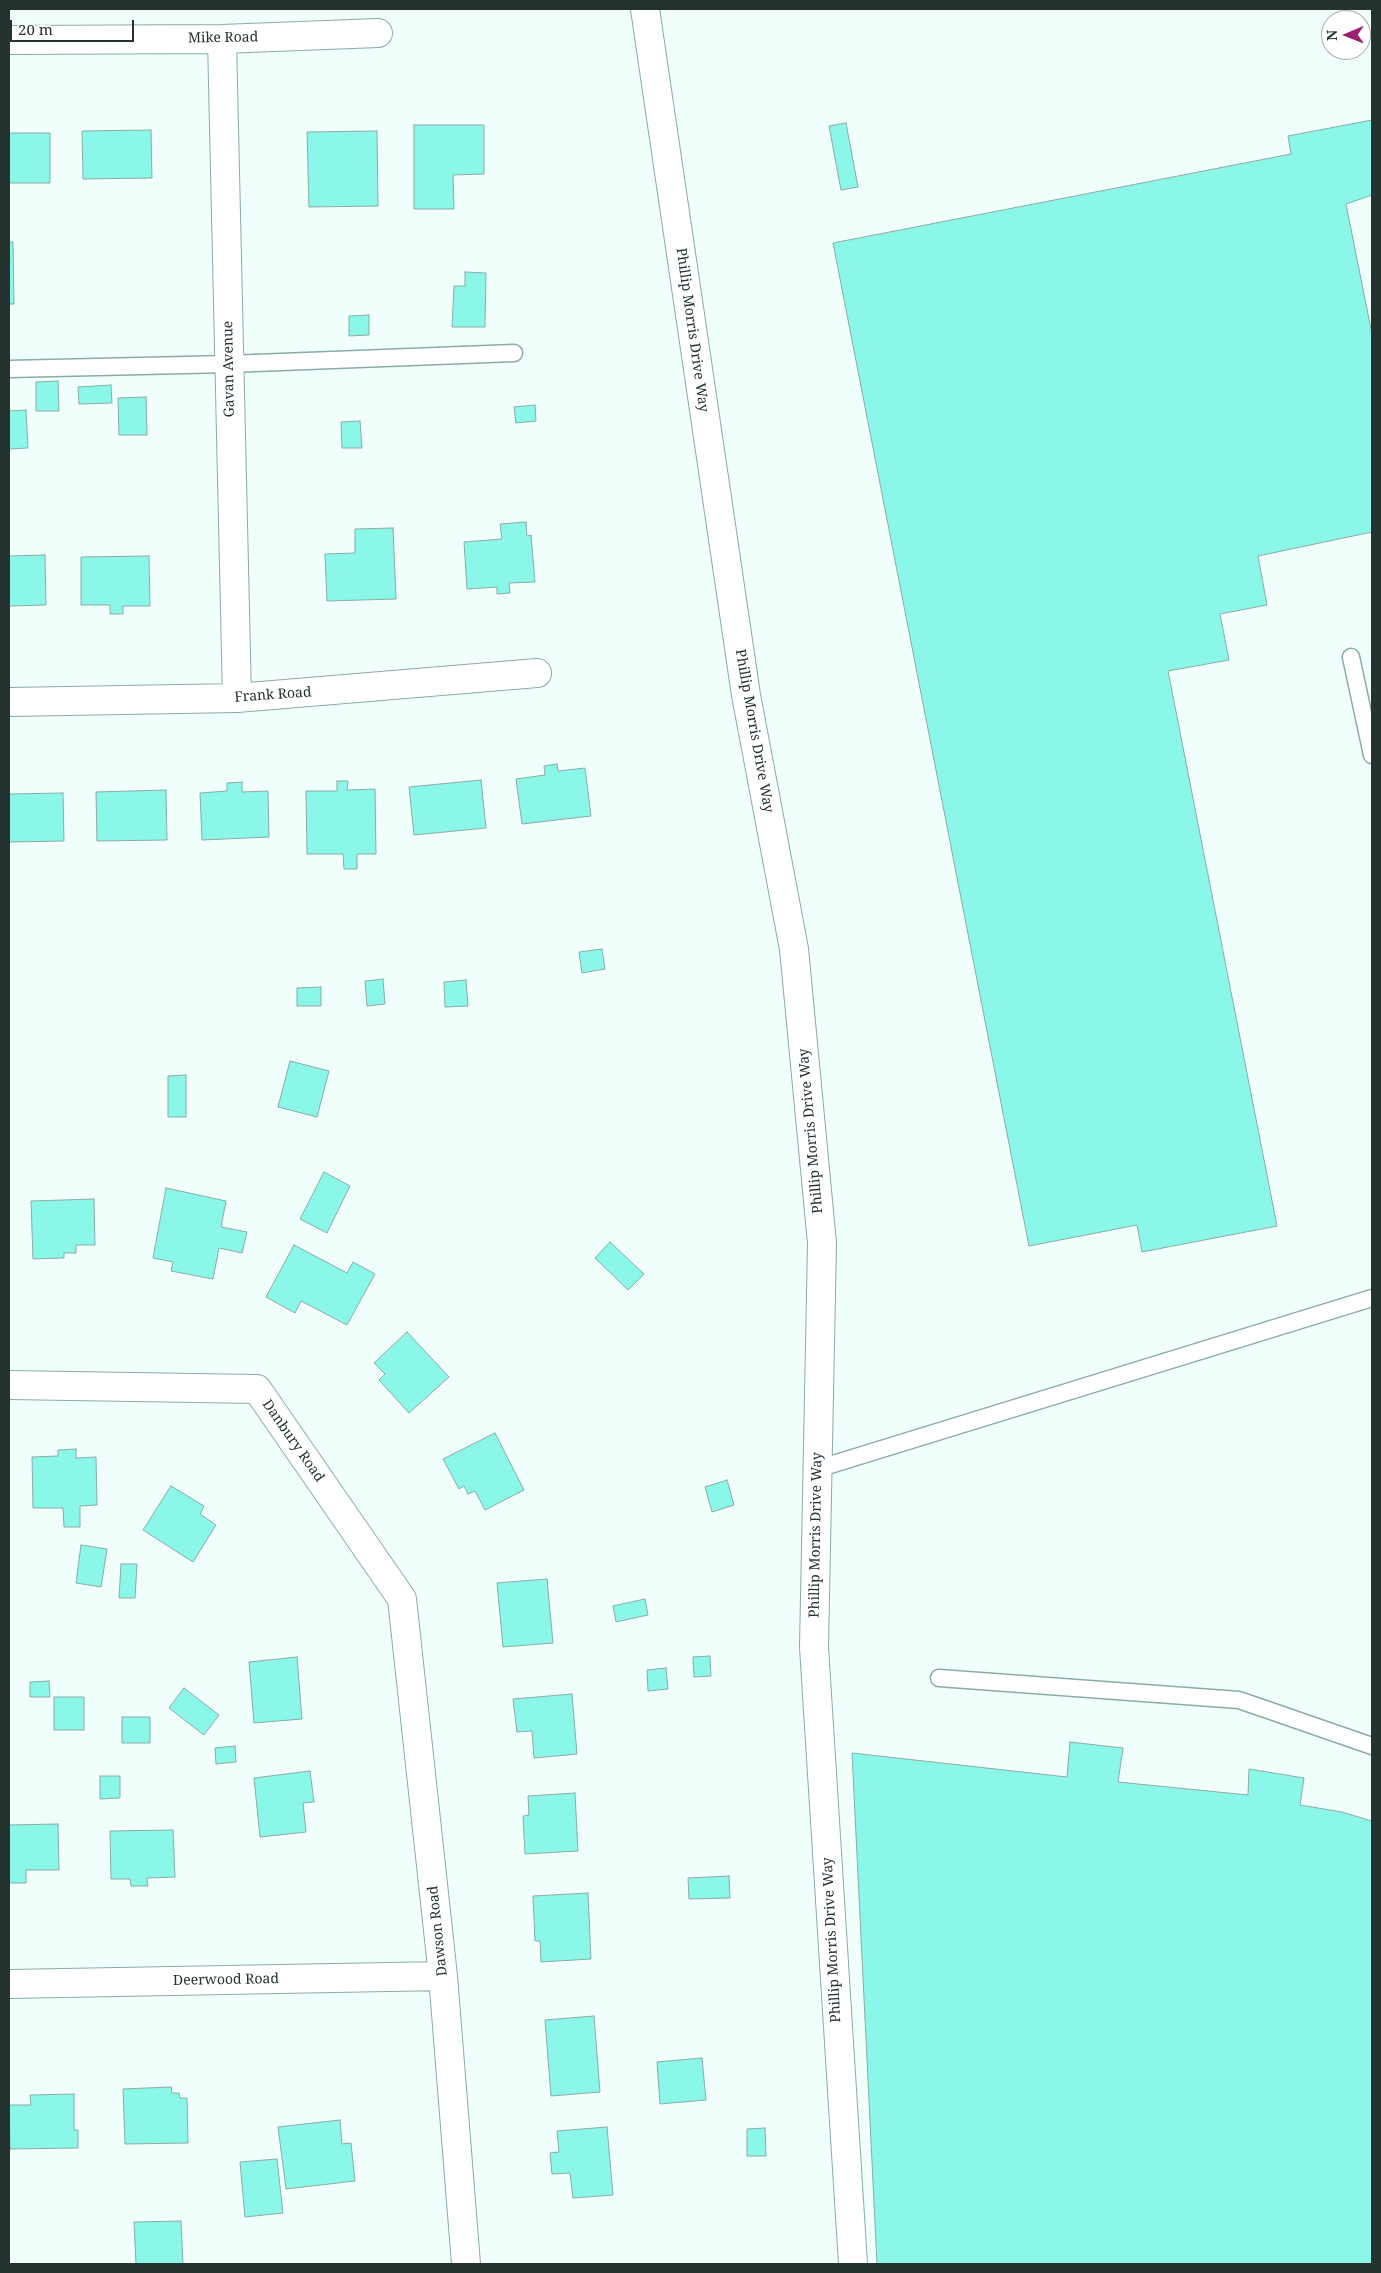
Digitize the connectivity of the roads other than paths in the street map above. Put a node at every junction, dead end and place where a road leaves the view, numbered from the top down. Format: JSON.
{"nodes":[{"id":1,"x":645,"y":9,"type":"edge"},
{"id":2,"x":378,"y":33,"type":"dead end"},
{"id":3,"x":222,"y":39,"type":"junction"},
{"id":4,"x":9,"y":40,"type":"edge"},
{"id":5,"x":514,"y":353,"type":"dead end"},
{"id":6,"x":229,"y":364,"type":"junction"},
{"id":7,"x":9,"y":369,"type":"edge"},
{"id":8,"x":1351,"y":658,"type":"dead end"},
{"id":9,"x":537,"y":673,"type":"dead end"},
{"id":10,"x":237,"y":698,"type":"junction"},
{"id":11,"x":9,"y":702,"type":"edge"},
{"id":12,"x":1372,"y":755,"type":"edge"},
{"id":13,"x":1372,"y":1298,"type":"edge"},
{"id":14,"x":9,"y":1384,"type":"edge"},
{"id":15,"x":817,"y":1469,"type":"junction"},
{"id":16,"x":402,"y":1599,"type":"joint"},
{"id":17,"x":939,"y":1678,"type":"dead end"},
{"id":18,"x":1372,"y":1746,"type":"edge"},
{"id":19,"x":443,"y":1976,"type":"junction"},
{"id":20,"x":9,"y":1984,"type":"edge"},
{"id":21,"x":466,"y":2264,"type":"edge"},
{"id":22,"x":853,"y":2264,"type":"edge"}],
"edges":[{"from":1,"to":15,"type":"street","name":"Phillip Morris Drive Way"},
{"from":2,"to":3,"type":"street","name":"Mike Road"},
{"from":3,"to":4,"type":"street","name":"Mike Road"},
{"from":3,"to":6,"type":"street","name":"Gavan Avenue"},
{"from":5,"to":6,"type":"lane"},
{"from":6,"to":7,"type":"lane"},
{"from":6,"to":10,"type":"street","name":"Gavan Avenue"},
{"from":8,"to":12,"type":"lane"},
{"from":9,"to":10,"type":"street","name":"Frank Road"},
{"from":10,"to":11,"type":"street","name":"Frank Road"},
{"from":13,"to":15,"type":"lane"},
{"from":14,"to":16,"type":"street","name":"Danbury Road"},
{"from":15,"to":22,"type":"street","name":"Phillip Morris Drive Way"},
{"from":16,"to":19,"type":"street","name":"Dawson Road"},
{"from":17,"to":18,"type":"lane"},
{"from":19,"to":20,"type":"street","name":"Deerwood Road"},
{"from":19,"to":21,"type":"street","name":"Dawson Road"}]}
